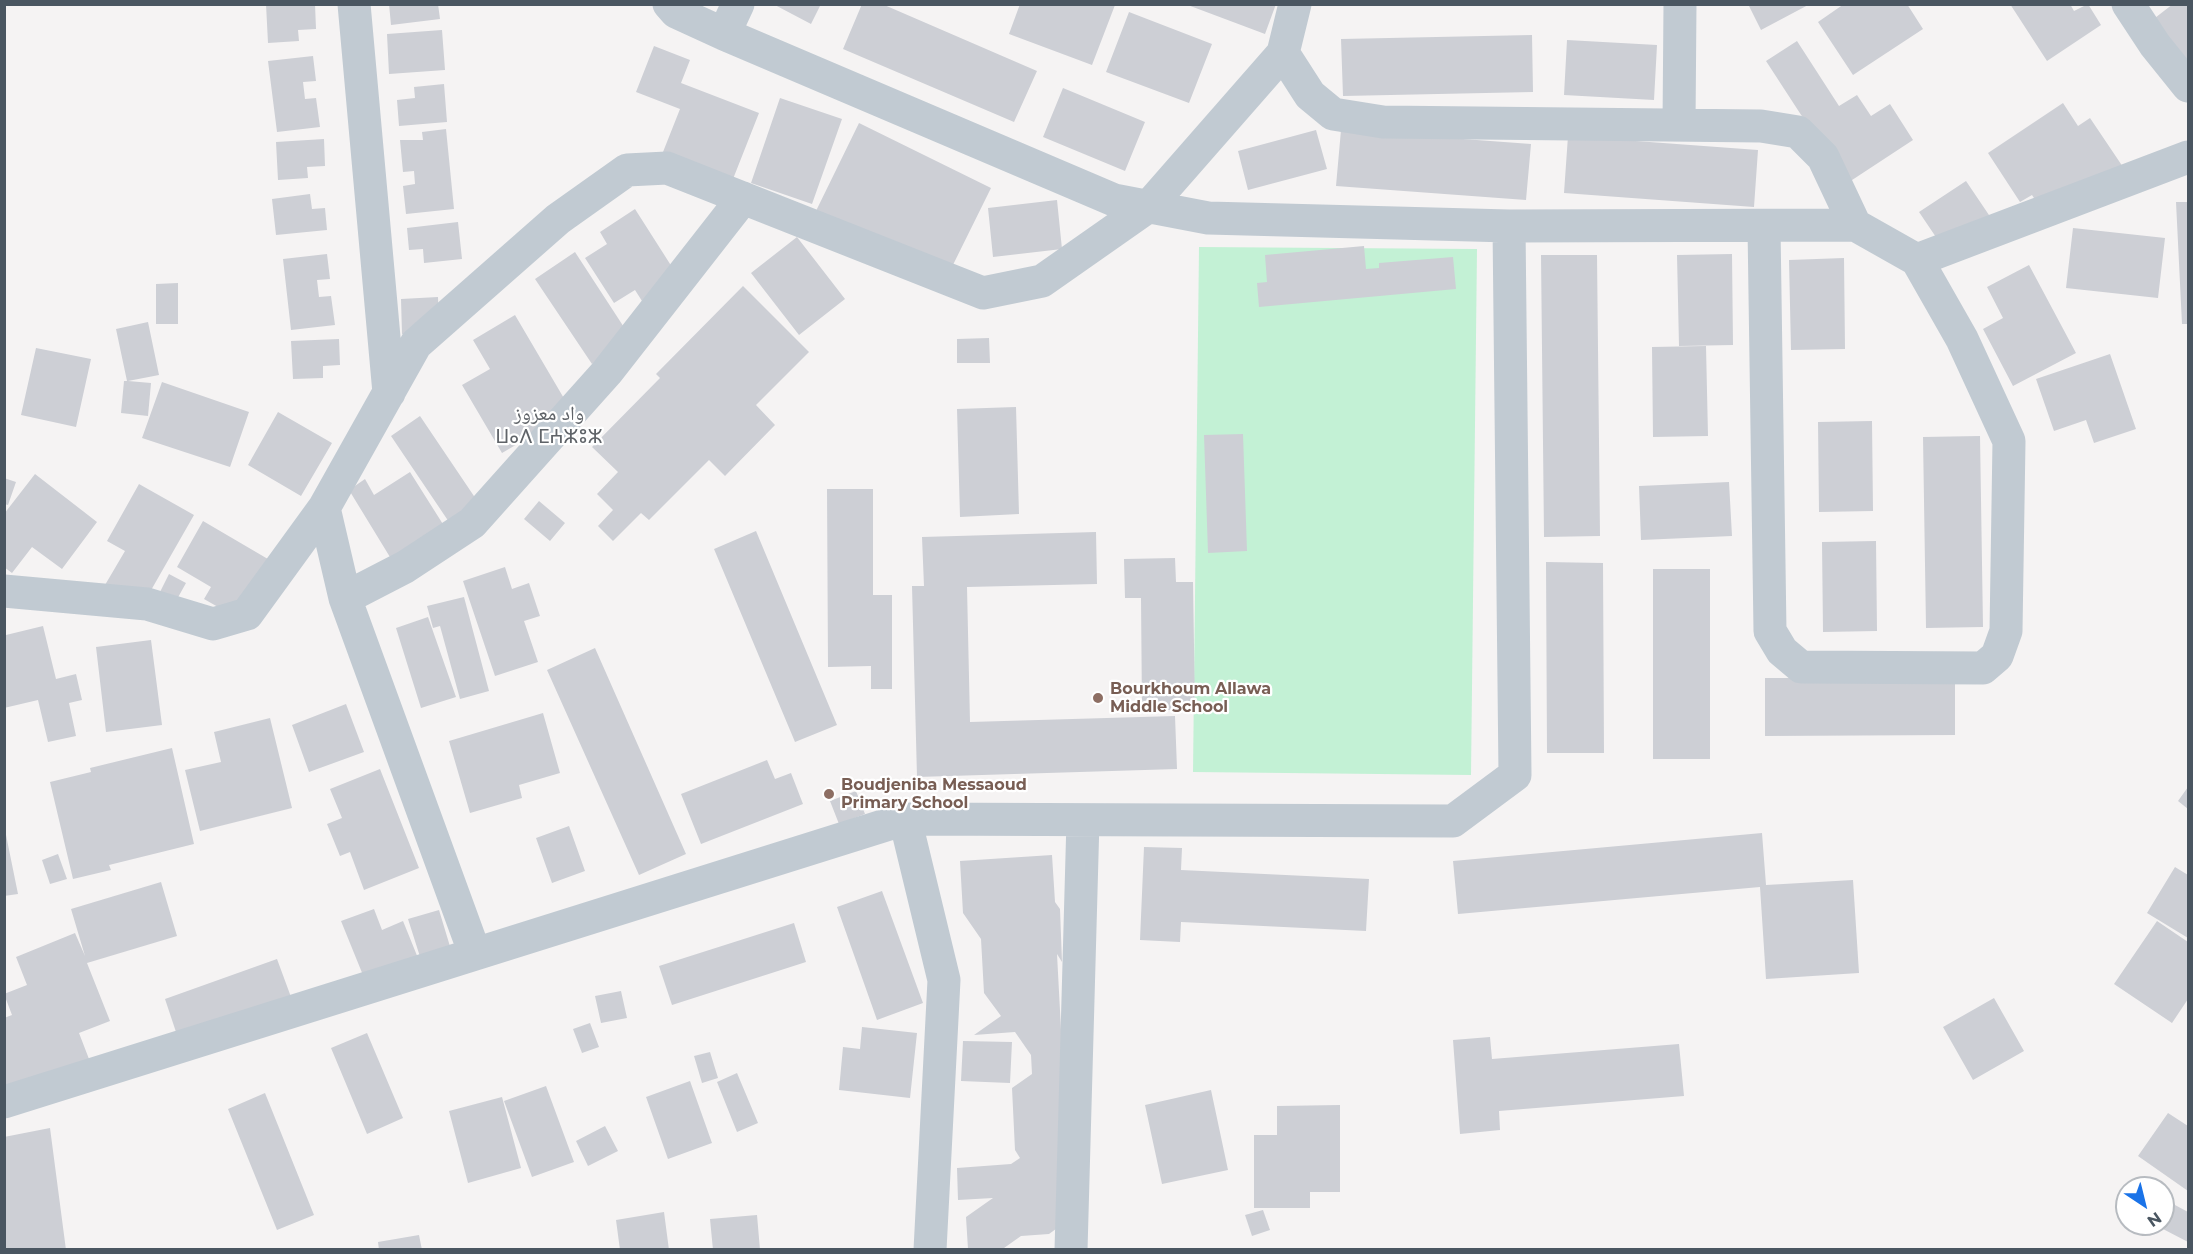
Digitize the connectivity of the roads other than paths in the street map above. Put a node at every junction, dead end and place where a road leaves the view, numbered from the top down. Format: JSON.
{"nodes":[{"id":1,"x":354,"y":4,"type":"edge"},
{"id":2,"x":669,"y":4,"type":"edge"},
{"id":3,"x":738,"y":4,"type":"edge"},
{"id":4,"x":1295,"y":4,"type":"edge"},
{"id":5,"x":1680,"y":4,"type":"edge"},
{"id":6,"x":2128,"y":4,"type":"edge"},
{"id":7,"x":724,"y":34,"type":"junction"},
{"id":8,"x":1283,"y":53,"type":"junction"},
{"id":9,"x":2188,"y":86,"type":"edge"},
{"id":10,"x":1679,"y":125,"type":"junction"},
{"id":11,"x":2188,"y":158,"type":"edge"},
{"id":12,"x":743,"y":198,"type":"junction"},
{"id":13,"x":1149,"y":206,"type":"junction"},
{"id":14,"x":1855,"y":225,"type":"junction"},
{"id":15,"x":1509,"y":226,"type":"junction"},
{"id":16,"x":1764,"y":228,"type":"junction"},
{"id":17,"x":1917,"y":260,"type":"junction"},
{"id":18,"x":389,"y":393,"type":"junction"},
{"id":19,"x":324,"y":508,"type":"junction"},
{"id":20,"x":4,"y":591,"type":"edge"},
{"id":21,"x":345,"y":598,"type":"junction"},
{"id":22,"x":905,"y":819,"type":"junction"},
{"id":23,"x":1083,"y":820,"type":"junction"},
{"id":24,"x":475,"y":954,"type":"junction"},
{"id":25,"x":4,"y":1102,"type":"edge"},
{"id":26,"x":930,"y":1250,"type":"edge"},
{"id":27,"x":1071,"y":1250,"type":"edge"}],
"edges":[{"from":1,"to":18,"type":"street"},
{"from":2,"to":7,"type":"street"},
{"from":3,"to":7,"type":"street"},
{"from":4,"to":8,"type":"street"},
{"from":5,"to":10,"type":"street"},
{"from":6,"to":9,"type":"street"},
{"from":7,"to":13,"type":"street"},
{"from":8,"to":10,"type":"street"},
{"from":8,"to":13,"type":"street"},
{"from":10,"to":14,"type":"street"},
{"from":11,"to":17,"type":"street"},
{"from":12,"to":13,"type":"street"},
{"from":12,"to":18,"type":"street"},
{"from":12,"to":21,"type":"street"},
{"from":13,"to":15,"type":"street"},
{"from":14,"to":16,"type":"street"},
{"from":14,"to":17,"type":"street"},
{"from":15,"to":16,"type":"street"},
{"from":15,"to":23,"type":"street"},
{"from":16,"to":17,"type":"street"},
{"from":18,"to":19,"type":"street"},
{"from":19,"to":20,"type":"street"},
{"from":19,"to":21,"type":"street"},
{"from":21,"to":24,"type":"street"},
{"from":22,"to":23,"type":"street"},
{"from":22,"to":24,"type":"street"},
{"from":22,"to":26,"type":"street"},
{"from":23,"to":27,"type":"street"},
{"from":24,"to":25,"type":"street"}]}
